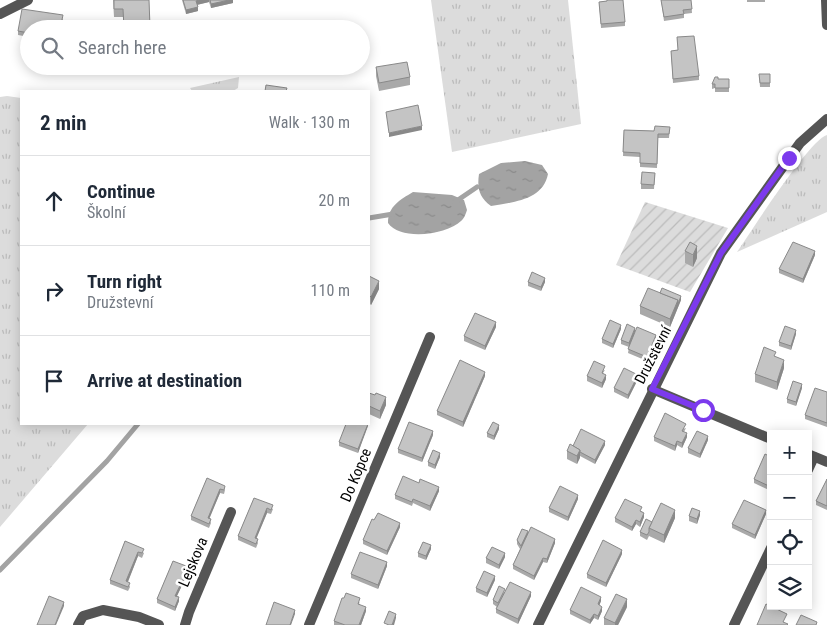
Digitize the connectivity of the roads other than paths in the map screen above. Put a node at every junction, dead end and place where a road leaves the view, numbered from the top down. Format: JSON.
{"nodes":[{"id":1,"x":28,"y":0,"type":"edge"},
{"id":2,"x":826,"y":0,"type":"edge"},
{"id":3,"x":0,"y":14,"type":"edge"},
{"id":4,"x":827,"y":25,"type":"edge"},
{"id":5,"x":827,"y":119,"type":"edge"},
{"id":6,"x":430,"y":337,"type":"dead end"},
{"id":7,"x":652,"y":389,"type":"junction"},
{"id":8,"x":767,"y":437,"type":"edge"},
{"id":9,"x":812,"y":456,"type":"edge"},
{"id":10,"x":827,"y":462,"type":"edge"},
{"id":11,"x":231,"y":512,"type":"dead end"},
{"id":12,"x":767,"y":556,"type":"edge"},
{"id":13,"x":78,"y":625,"type":"edge"},
{"id":14,"x":160,"y":625,"type":"edge"},
{"id":15,"x":185,"y":625,"type":"edge"},
{"id":16,"x":309,"y":625,"type":"edge"},
{"id":17,"x":538,"y":625,"type":"edge"},
{"id":18,"x":734,"y":625,"type":"edge"}],
"edges":[{"from":1,"to":3,"type":"street"},
{"from":2,"to":4,"type":"street"},
{"from":5,"to":7,"type":"street","name":"Družstevní"},
{"from":6,"to":16,"type":"street","name":"Do Kopce"},
{"from":7,"to":8,"type":"street"},
{"from":7,"to":17,"type":"street","name":"Družstevní"},
{"from":9,"to":10,"type":"street"},
{"from":11,"to":15,"type":"street","name":"Lejskova"},
{"from":12,"to":18,"type":"street"},
{"from":13,"to":14,"type":"street"}]}
